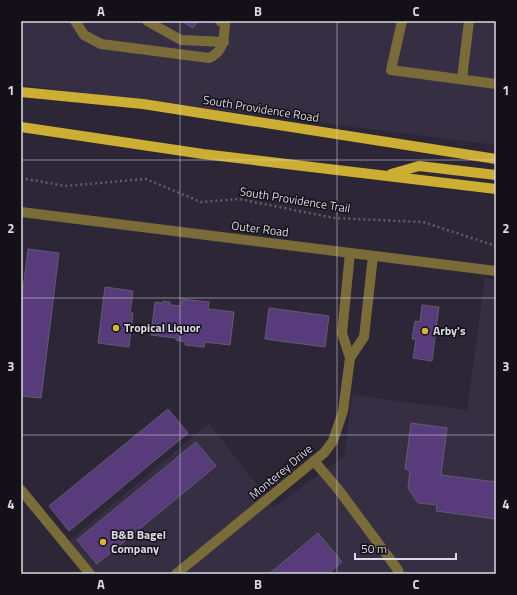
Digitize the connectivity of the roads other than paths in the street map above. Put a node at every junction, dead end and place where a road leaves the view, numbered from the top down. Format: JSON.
{"nodes":[{"id":1,"x":75,"y":21,"type":"edge"},
{"id":2,"x":147,"y":21,"type":"edge"},
{"id":3,"x":220,"y":21,"type":"edge"},
{"id":4,"x":402,"y":21,"type":"edge"},
{"id":5,"x":469,"y":21,"type":"edge"},
{"id":6,"x":224,"y":42,"type":"junction"},
{"id":7,"x":462,"y":79,"type":"junction"},
{"id":8,"x":496,"y":84,"type":"edge"},
{"id":9,"x":21,"y":92,"type":"edge"},
{"id":10,"x":21,"y":127,"type":"edge"},
{"id":11,"x":496,"y":159,"type":"edge"},
{"id":12,"x":385,"y":175,"type":"junction"},
{"id":13,"x":496,"y":175,"type":"edge"},
{"id":14,"x":496,"y":189,"type":"edge"},
{"id":15,"x":21,"y":212,"type":"edge"},
{"id":16,"x":350,"y":253,"type":"junction"},
{"id":17,"x":373,"y":256,"type":"junction"},
{"id":18,"x":496,"y":271,"type":"edge"},
{"id":19,"x":350,"y":358,"type":"junction"},
{"id":20,"x":314,"y":462,"type":"junction"},
{"id":21,"x":21,"y":490,"type":"edge"},
{"id":22,"x":90,"y":574,"type":"edge"},
{"id":23,"x":176,"y":574,"type":"edge"},
{"id":24,"x":399,"y":574,"type":"edge"}],
"edges":[{"from":1,"to":6,"type":"street"},
{"from":2,"to":6,"type":"street"},
{"from":3,"to":6,"type":"street"},
{"from":4,"to":7,"type":"street"},
{"from":5,"to":7,"type":"street"},
{"from":7,"to":8,"type":"street"},
{"from":9,"to":11,"type":"main road","name":"South Providence Road"},
{"from":10,"to":12,"type":"main road"},
{"from":12,"to":13,"type":"main road"},
{"from":12,"to":14,"type":"main road"},
{"from":15,"to":16,"type":"street","name":"Outer Road"},
{"from":16,"to":17,"type":"street","name":"Outer Road"},
{"from":16,"to":19,"type":"street","name":"Monterey Drive"},
{"from":17,"to":18,"type":"street","name":"Outer Road"},
{"from":17,"to":19,"type":"street","name":"Monterey Drive"},
{"from":19,"to":20,"type":"street","name":"Monterey Drive"},
{"from":20,"to":23,"type":"street","name":"Monterey Drive"},
{"from":20,"to":24,"type":"street"},
{"from":21,"to":22,"type":"street"}]}
